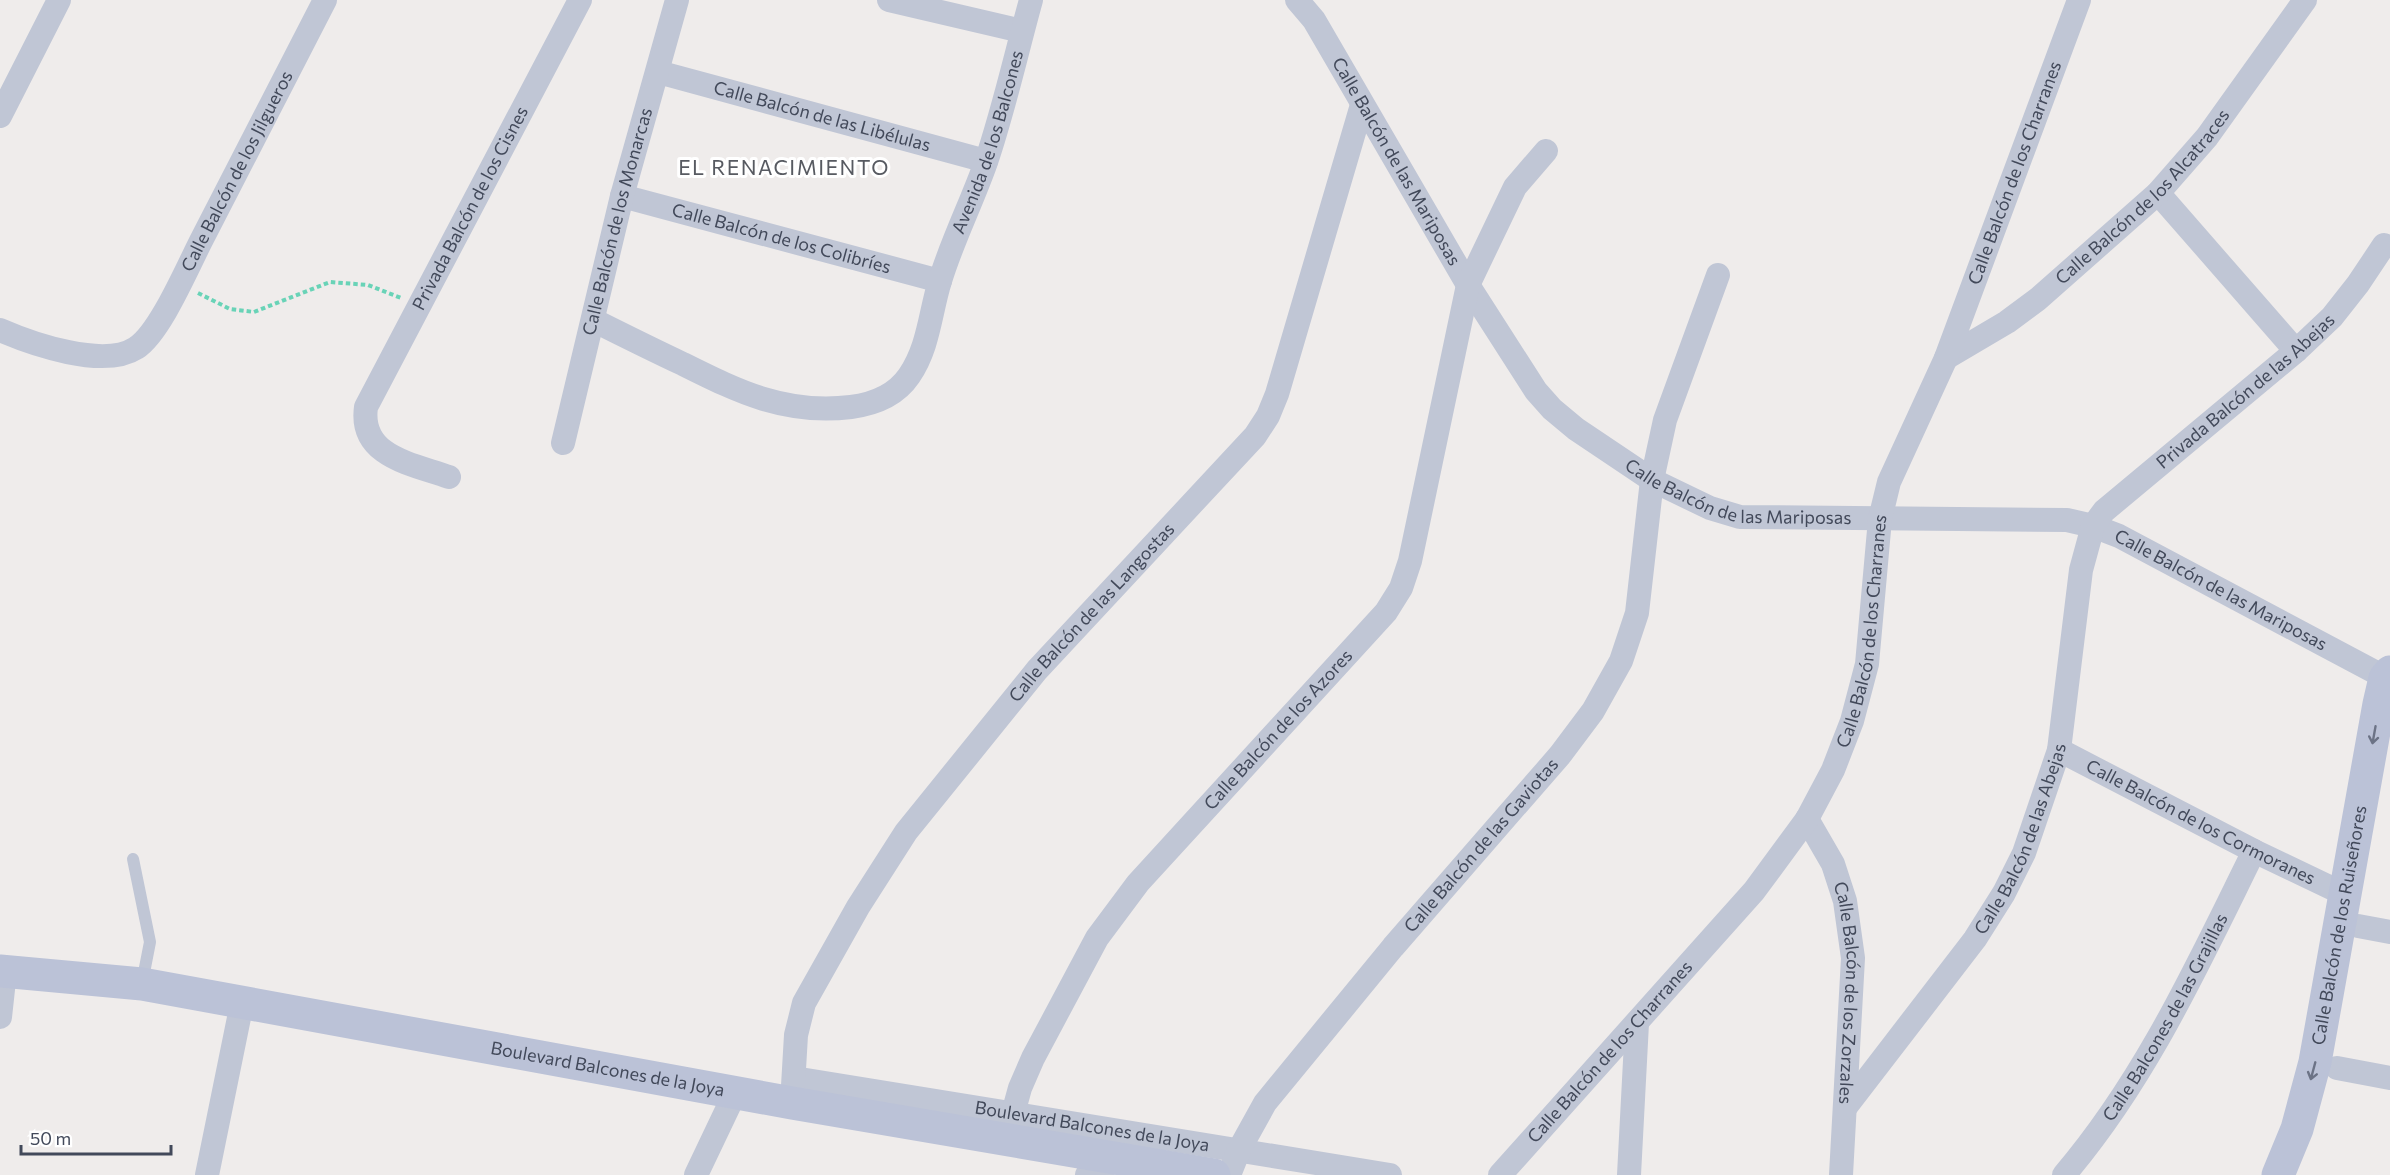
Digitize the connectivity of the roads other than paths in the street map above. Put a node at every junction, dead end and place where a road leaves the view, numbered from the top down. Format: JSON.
{"nodes":[{"id":1,"x":59,"y":0,"type":"edge"},
{"id":2,"x":325,"y":0,"type":"edge"},
{"id":3,"x":580,"y":0,"type":"edge"},
{"id":4,"x":677,"y":0,"type":"edge"},
{"id":5,"x":890,"y":0,"type":"edge"},
{"id":6,"x":1031,"y":0,"type":"edge"},
{"id":7,"x":1297,"y":0,"type":"edge"},
{"id":8,"x":2079,"y":0,"type":"edge"},
{"id":9,"x":2305,"y":0,"type":"edge"},
{"id":10,"x":1318,"y":10,"type":"edge"},
{"id":11,"x":1022,"y":31,"type":"junction"},
{"id":12,"x":658,"y":72,"type":"junction"},
{"id":13,"x":1362,"y":105,"type":"junction"},
{"id":14,"x":0,"y":116,"type":"edge"},
{"id":15,"x":1546,"y":151,"type":"dead end"},
{"id":16,"x":986,"y":161,"type":"junction"},
{"id":17,"x":2158,"y":193,"type":"junction"},
{"id":18,"x":622,"y":196,"type":"junction"},
{"id":19,"x":2384,"y":245,"type":"dead end"},
{"id":20,"x":1718,"y":275,"type":"dead end"},
{"id":21,"x":940,"y":282,"type":"junction"},
{"id":22,"x":1468,"y":285,"type":"junction"},
{"id":23,"x":593,"y":320,"type":"junction"},
{"id":24,"x":0,"y":330,"type":"edge"},
{"id":25,"x":2296,"y":351,"type":"junction"},
{"id":26,"x":1946,"y":358,"type":"junction"},
{"id":27,"x":563,"y":443,"type":"dead end"},
{"id":28,"x":449,"y":477,"type":"dead end"},
{"id":29,"x":1652,"y":480,"type":"junction"},
{"id":30,"x":1880,"y":519,"type":"junction"},
{"id":31,"x":2093,"y":526,"type":"junction"},
{"id":32,"x":2388,"y":677,"type":"edge"},
{"id":33,"x":2059,"y":750,"type":"junction"},
{"id":34,"x":2390,"y":765,"type":"edge"},
{"id":35,"x":1807,"y":819,"type":"junction"},
{"id":36,"x":2254,"y":851,"type":"junction"},
{"id":37,"x":133,"y":859,"type":"dead end"},
{"id":38,"x":2344,"y":894,"type":"junction"},
{"id":39,"x":2358,"y":926,"type":"junction"},
{"id":40,"x":2390,"y":932,"type":"edge"},
{"id":41,"x":2,"y":971,"type":"edge"},
{"id":42,"x":142,"y":984,"type":"junction"},
{"id":43,"x":242,"y":1003,"type":"junction"},
{"id":44,"x":0,"y":1017,"type":"edge"},
{"id":45,"x":1637,"y":1023,"type":"junction"},
{"id":46,"x":2337,"y":1068,"type":"junction"},
{"id":47,"x":2390,"y":1078,"type":"edge"},
{"id":48,"x":793,"y":1091,"type":"junction"},
{"id":49,"x":735,"y":1093,"type":"junction"},
{"id":50,"x":1845,"y":1108,"type":"junction"},
{"id":51,"x":1009,"y":1126,"type":"junction"},
{"id":52,"x":1239,"y":1150,"type":"junction"},
{"id":53,"x":1119,"y":1159,"type":"junction"},
{"id":54,"x":207,"y":1175,"type":"edge"},
{"id":55,"x":696,"y":1175,"type":"edge"},
{"id":56,"x":1088,"y":1175,"type":"edge"},
{"id":57,"x":1214,"y":1175,"type":"edge"},
{"id":58,"x":1229,"y":1175,"type":"edge"},
{"id":59,"x":1390,"y":1175,"type":"edge"},
{"id":60,"x":1500,"y":1175,"type":"edge"},
{"id":61,"x":1629,"y":1175,"type":"edge"},
{"id":62,"x":1841,"y":1175,"type":"edge"},
{"id":63,"x":2064,"y":1175,"type":"edge"},
{"id":64,"x":2278,"y":1175,"type":"edge"},
{"id":65,"x":2302,"y":1175,"type":"edge"}],
"edges":[{"from":1,"to":14,"type":"street"},
{"from":2,"to":24,"type":"street","name":"Calle Balcón de los Jilgueros"},
{"from":3,"to":28,"type":"street","name":"Privada Balcón de los Cisnes"},
{"from":4,"to":12,"type":"street","name":"Calle Balcón de los Monarcas"},
{"from":5,"to":11,"type":"street"},
{"from":6,"to":11,"type":"street","name":"Avenida de los Balcones"},
{"from":7,"to":10,"type":"street","name":"Calle Balcón de las Mariposas"},
{"from":8,"to":26,"type":"street","name":"Calle Balcón de los Charranes"},
{"from":9,"to":17,"type":"street","name":"Calle Balcón de los Alcatraces"},
{"from":10,"to":13,"type":"street","name":"Calle Balcón de las Mariposas"},
{"from":11,"to":16,"type":"street","name":"Avenida de los Balcones"},
{"from":12,"to":16,"type":"street","name":"Calle Balcón de las Libélulas"},
{"from":12,"to":18,"type":"street","name":"Calle Balcón de los Monarcas"},
{"from":13,"to":22,"type":"street","name":"Calle Balcón de las Mariposas"},
{"from":13,"to":48,"type":"street","name":"Calle Balcón de las Langostas"},
{"from":15,"to":22,"type":"street","name":"Calle Balcón de los Azores"},
{"from":16,"to":21,"type":"street","name":"Avenida de los Balcones"},
{"from":17,"to":25,"type":"street"},
{"from":17,"to":26,"type":"street","name":"Calle Balcón de los Alcatraces"},
{"from":18,"to":21,"type":"street","name":"Calle Balcón de los Colibríes"},
{"from":18,"to":23,"type":"street","name":"Calle Balcón de los Monarcas"},
{"from":19,"to":25,"type":"street","name":"Privada Balcón de las Abejas"},
{"from":20,"to":29,"type":"street","name":"Calle Balcón de las Gaviotas"},
{"from":21,"to":23,"type":"street","name":"Avenida de los Balcones"},
{"from":22,"to":29,"type":"street","name":"Calle Balcón de las Mariposas"},
{"from":22,"to":51,"type":"street","name":"Calle Balcón de los Azores"},
{"from":23,"to":27,"type":"street","name":"Calle Balcón de los Monarcas"},
{"from":25,"to":31,"type":"street","name":"Privada Balcón de las Abejas"},
{"from":26,"to":30,"type":"street","name":"Calle Balcón de los Charranes"},
{"from":29,"to":30,"type":"street","name":"Calle Balcón de las Mariposas"},
{"from":29,"to":52,"type":"street","name":"Calle Balcón de las Gaviotas"},
{"from":30,"to":31,"type":"street","name":"Calle Balcón de las Mariposas"},
{"from":30,"to":35,"type":"street","name":"Calle Balcón de los Charranes"},
{"from":31,"to":32,"type":"street","name":"Calle Balcón de las Mariposas"},
{"from":31,"to":33,"type":"street","name":"Calle Balcón de las Abejas"},
{"from":32,"to":38,"type":"street","name":"Calle Balcón de los Ruiseñores","one_way":true},
{"from":33,"to":36,"type":"street","name":"Calle Balcón de los Cormoranes"},
{"from":33,"to":50,"type":"street","name":"Calle Balcón de las Abejas"},
{"from":34,"to":39,"type":"street","name":"Calle Balcón de los Ruiseñores"},
{"from":35,"to":45,"type":"street","name":"Calle Balcón de los Charranes"},
{"from":35,"to":50,"type":"street","name":"Calle Balcón de los Zorzales"},
{"from":36,"to":38,"type":"street","name":"Calle Balcón de los Cormoranes"},
{"from":36,"to":63,"type":"street","name":"Calle Balcones de las Grajillas"},
{"from":37,"to":42,"type":"lane"},
{"from":38,"to":64,"type":"street","name":"Calle Balcón de los Ruiseñores","one_way":true},
{"from":39,"to":40,"type":"street"},
{"from":39,"to":46,"type":"street","name":"Calle Balcón de los Ruiseñores"},
{"from":41,"to":42,"type":"street","name":"Boulevard Balcones de la Joya"},
{"from":41,"to":44,"type":"street"},
{"from":42,"to":43,"type":"street","name":"Boulevard Balcones de la Joya"},
{"from":43,"to":49,"type":"street","name":"Boulevard Balcones de la Joya"},
{"from":43,"to":54,"type":"street"},
{"from":45,"to":60,"type":"street","name":"Calle Balcón de los Charranes"},
{"from":45,"to":61,"type":"street"},
{"from":46,"to":47,"type":"street"},
{"from":46,"to":65,"type":"street","name":"Calle Balcón de los Ruiseñores"},
{"from":48,"to":49,"type":"street","name":"Boulevard Balcones de la Joya"},
{"from":48,"to":51,"type":"street","name":"Boulevard Balcones de la Joya"},
{"from":49,"to":55,"type":"street"},
{"from":50,"to":62,"type":"street","name":"Calle Balcón de los Zorzales"},
{"from":51,"to":52,"type":"street","name":"Boulevard Balcones de la Joya"},
{"from":51,"to":53,"type":"street","name":"Boulevard Balcones de la Joya"},
{"from":52,"to":58,"type":"street","name":"Calle Balcón de las Gaviotas"},
{"from":52,"to":59,"type":"street","name":"Boulevard Balcones de la Joya"},
{"from":53,"to":56,"type":"street"},
{"from":53,"to":57,"type":"street","name":"Boulevard Balcones de la Joya"}]}
